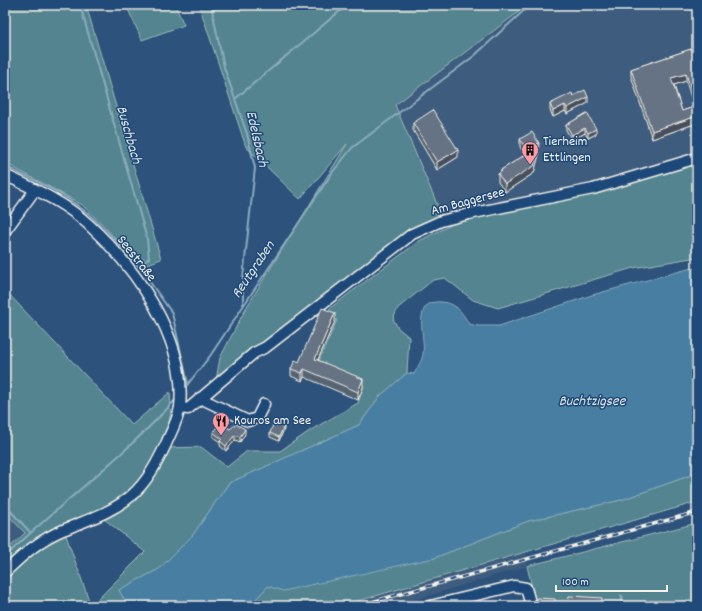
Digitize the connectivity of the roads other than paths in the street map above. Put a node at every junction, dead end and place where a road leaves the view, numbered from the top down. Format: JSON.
{"nodes":[{"id":1,"x":697,"y":158,"type":"edge"},
{"id":2,"x":5,"y":175,"type":"edge"},
{"id":3,"x":35,"y":190,"type":"junction"},
{"id":4,"x":5,"y":232,"type":"edge"},
{"id":5,"x":200,"y":398,"type":"junction"},
{"id":6,"x":264,"y":404,"type":"dead end"},
{"id":7,"x":180,"y":405,"type":"junction"},
{"id":8,"x":5,"y":572,"type":"edge"},
{"id":9,"x":430,"y":606,"type":"edge"},
{"id":10,"x":531,"y":606,"type":"edge"}],
"edges":[{"from":1,"to":5,"type":"street","name":"Am Baggersee"},
{"from":2,"to":3,"type":"street","name":"Seestraße"},
{"from":3,"to":4,"type":"street"},
{"from":3,"to":7,"type":"street","name":"Seestraße"},
{"from":5,"to":6,"type":"street"},
{"from":5,"to":7,"type":"street"},
{"from":7,"to":8,"type":"street","name":"Seestraße"},
{"from":9,"to":10,"type":"street"}]}
